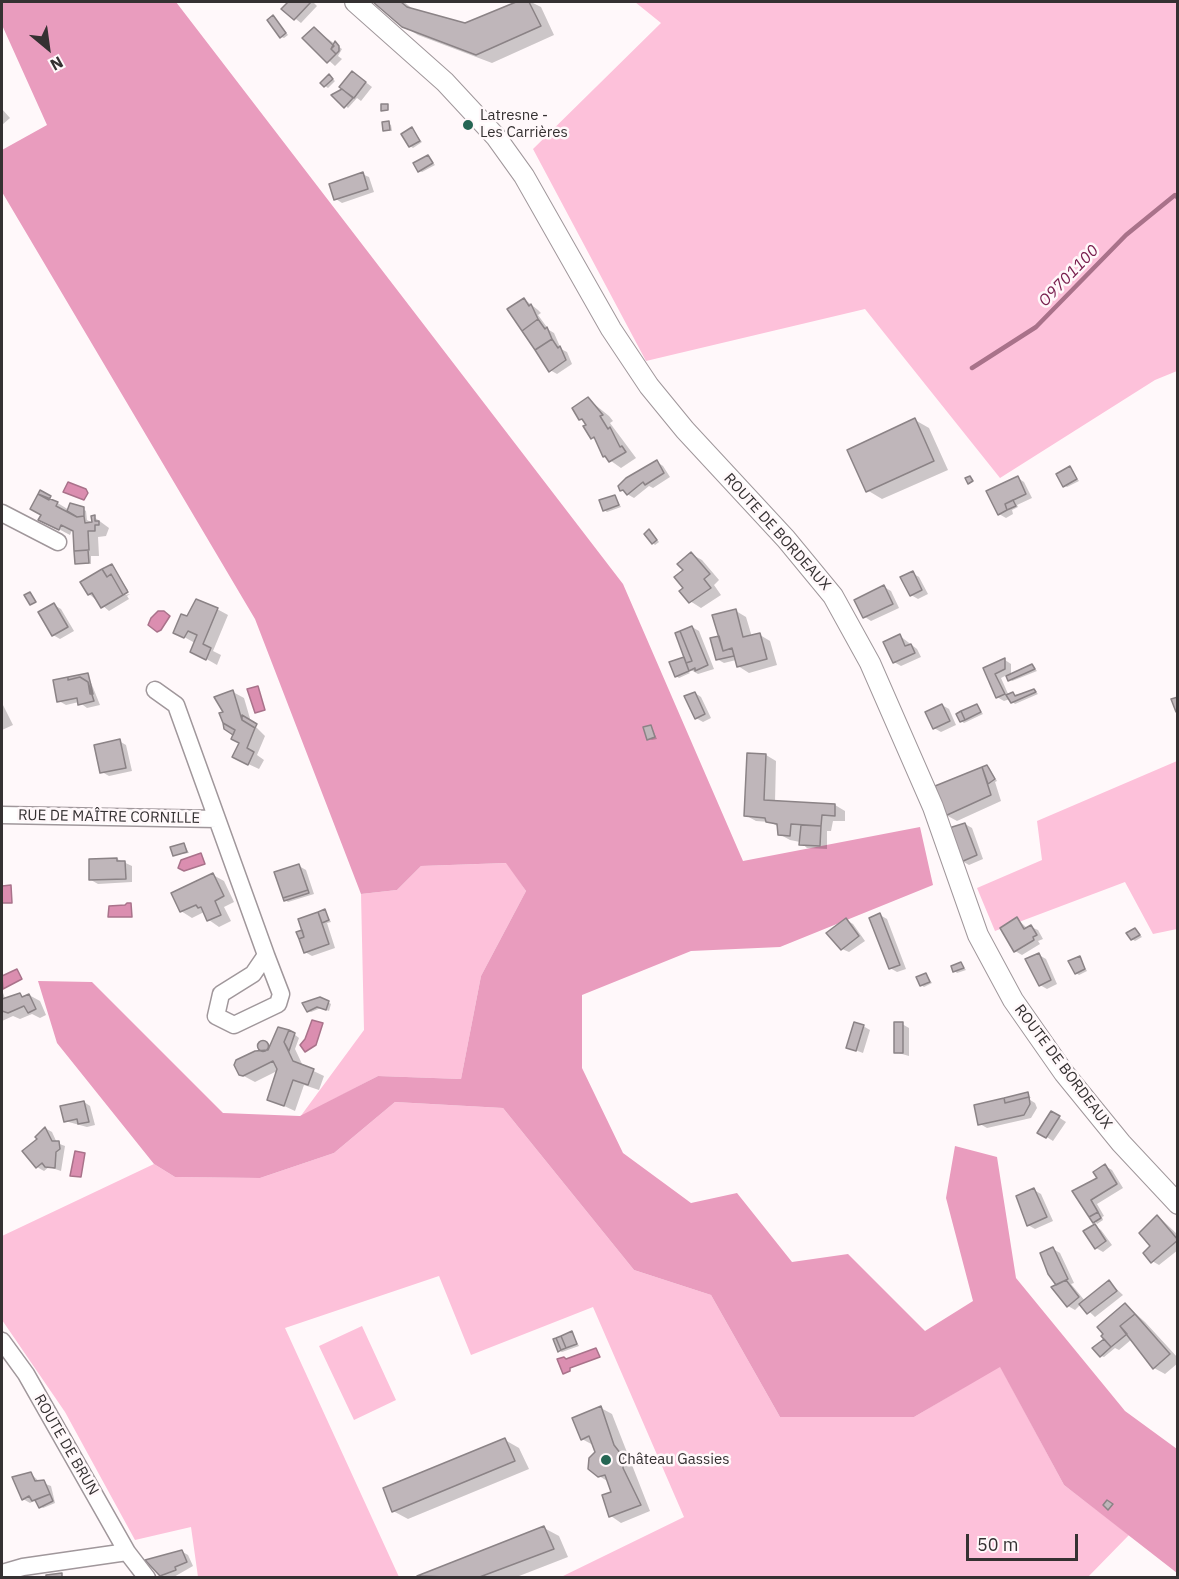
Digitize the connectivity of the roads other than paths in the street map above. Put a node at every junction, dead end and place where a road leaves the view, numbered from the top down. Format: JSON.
{"nodes":[{"id":1,"x":355,"y":2,"type":"edge"},
{"id":2,"x":2,"y":513,"type":"edge"},
{"id":3,"x":58,"y":542,"type":"dead end"},
{"id":4,"x":155,"y":690,"type":"dead end"},
{"id":5,"x":2,"y":815,"type":"edge"},
{"id":6,"x":217,"y":819,"type":"junction"},
{"id":7,"x":266,"y":955,"type":"dead end"},
{"id":8,"x":1178,"y":1204,"type":"edge"},
{"id":9,"x":2,"y":1341,"type":"edge"},
{"id":10,"x":127,"y":1552,"type":"junction"},
{"id":11,"x":2,"y":1573,"type":"edge"},
{"id":12,"x":147,"y":1578,"type":"edge"}],
"edges":[{"from":1,"to":8,"type":"street","name":"ROUTE DE BORDEAUX"},
{"from":2,"to":3,"type":"street"},
{"from":4,"to":6,"type":"street","name":"RUE DE MAÎTRE CORNILLE"},
{"from":5,"to":6,"type":"street","name":"RUE DE MAÎTRE CORNILLE"},
{"from":6,"to":7,"type":"street","name":"RUE DE MAÎTRE CORNILLE"},
{"from":9,"to":10,"type":"street","name":"ROUTE DE BRUN"},
{"from":10,"to":11,"type":"street"},
{"from":10,"to":12,"type":"street","name":"ROUTE DE BRUN"}]}
